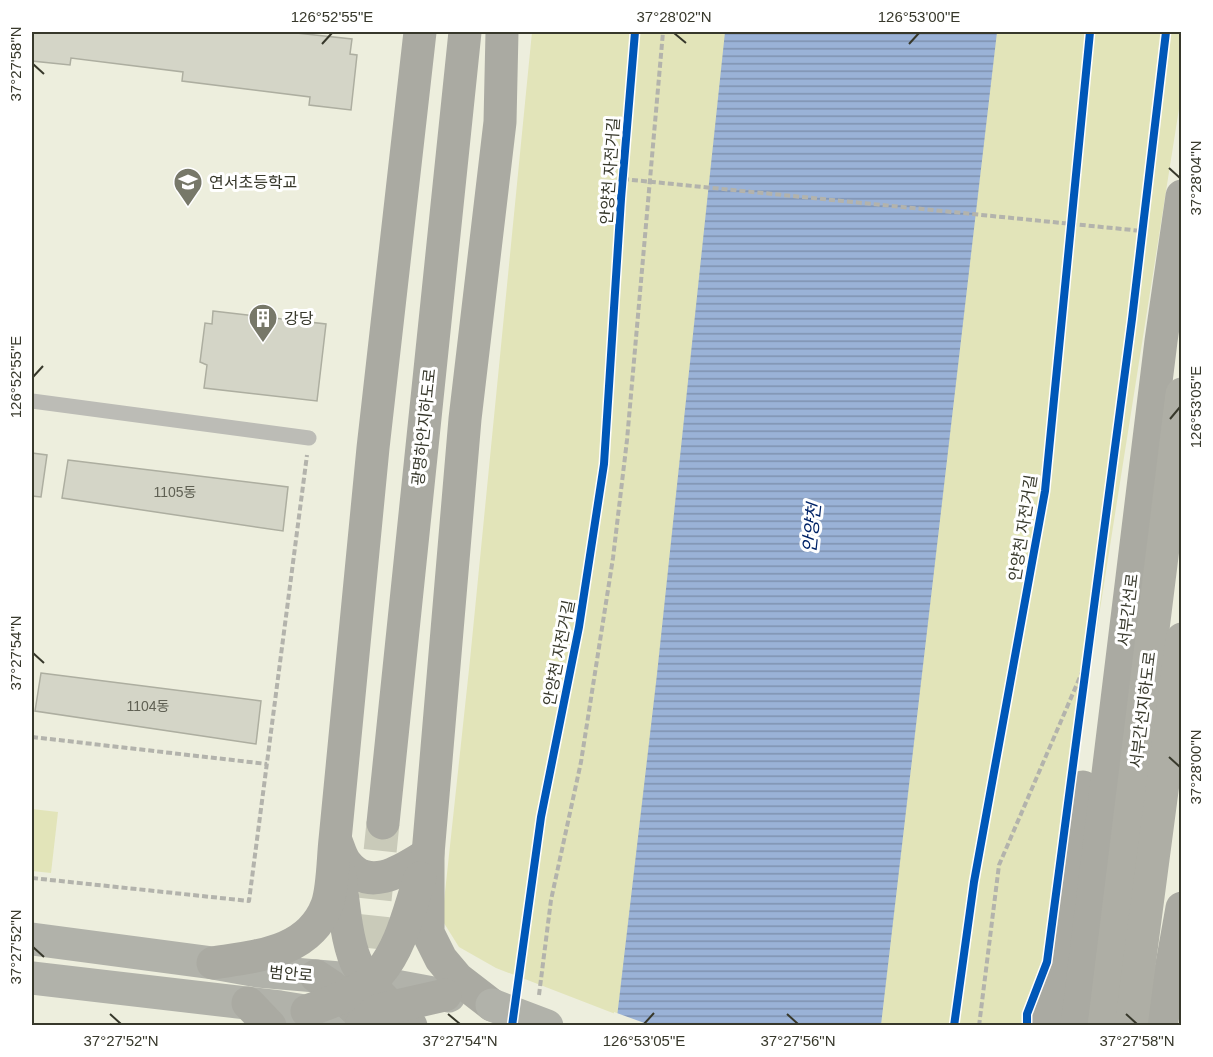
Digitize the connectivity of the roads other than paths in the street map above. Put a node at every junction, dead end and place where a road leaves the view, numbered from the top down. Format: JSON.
{"nodes":[{"id":1,"x":420,"y":32,"type":"edge"},
{"id":2,"x":465,"y":32,"type":"edge"},
{"id":3,"x":502,"y":32,"type":"edge"},
{"id":4,"x":1182,"y":196,"type":"edge"},
{"id":5,"x":1161,"y":341,"type":"junction"},
{"id":6,"x":1182,"y":394,"type":"edge"},
{"id":7,"x":32,"y":401,"type":"edge"},
{"id":8,"x":309,"y":438,"type":"road end"},
{"id":9,"x":1182,"y":639,"type":"edge"},
{"id":10,"x":383,"y":823,"type":"tunnel mouth"},
{"id":11,"x":335,"y":840,"type":"junction"},
{"id":12,"x":428,"y":854,"type":"junction"},
{"id":13,"x":1182,"y":908,"type":"edge"},
{"id":14,"x":32,"y":939,"type":"edge"},
{"id":15,"x":213,"y":963,"type":"junction"},
{"id":16,"x":32,"y":978,"type":"edge"},
{"id":17,"x":355,"y":989,"type":"junction"},
{"id":18,"x":445,"y":995,"type":"junction"},
{"id":19,"x":492,"y":1005,"type":"junction"},
{"id":20,"x":307,"y":1011,"type":"junction"},
{"id":21,"x":259,"y":1014,"type":"edge"},
{"id":22,"x":543,"y":1014,"type":"edge"},
{"id":23,"x":1049,"y":1014,"type":"edge"},
{"id":24,"x":379,"y":1022,"type":"edge"},
{"id":25,"x":1077,"y":1026,"type":"edge"},
{"id":26,"x":1104,"y":1026,"type":"edge"},
{"id":27,"x":1131,"y":1026,"type":"edge"},
{"id":28,"x":1161,"y":1026,"type":"edge"}],
"edges":[{"from":1,"to":11,"type":"main road"},
{"from":2,"to":10,"type":"main road","name":"광명하안지하도로"},
{"from":3,"to":12,"type":"main road"},
{"from":4,"to":5,"type":"main road","name":"서부간선로"},
{"from":5,"to":23,"type":"main road"},
{"from":5,"to":25,"type":"main road","name":"서부간선로"},
{"from":6,"to":26,"type":"highway","name":"서부간선지하도로"},
{"from":7,"to":8,"type":"lane"},
{"from":9,"to":27,"type":"highway","name":"서부간선지하도로"},
{"from":11,"to":12,"type":"main road"},
{"from":11,"to":15,"type":"main road"},
{"from":11,"to":17,"type":"main road"},
{"from":12,"to":17,"type":"main road"},
{"from":12,"to":19,"type":"main road"},
{"from":13,"to":28,"type":"main road"},
{"from":14,"to":15,"type":"main road","name":"범안로"},
{"from":15,"to":17,"type":"main road","name":"범안로"},
{"from":16,"to":21,"type":"main road","name":"범안로"},
{"from":17,"to":18,"type":"main road"},
{"from":17,"to":20,"type":"main road"},
{"from":17,"to":24,"type":"main road"},
{"from":18,"to":19,"type":"main road"},
{"from":18,"to":24,"type":"main road"},
{"from":19,"to":22,"type":"main road","bridge":true},
{"from":20,"to":21,"type":"main road","name":"범안로"},
{"from":20,"to":24,"type":"main road","name":"범안로"}]}
